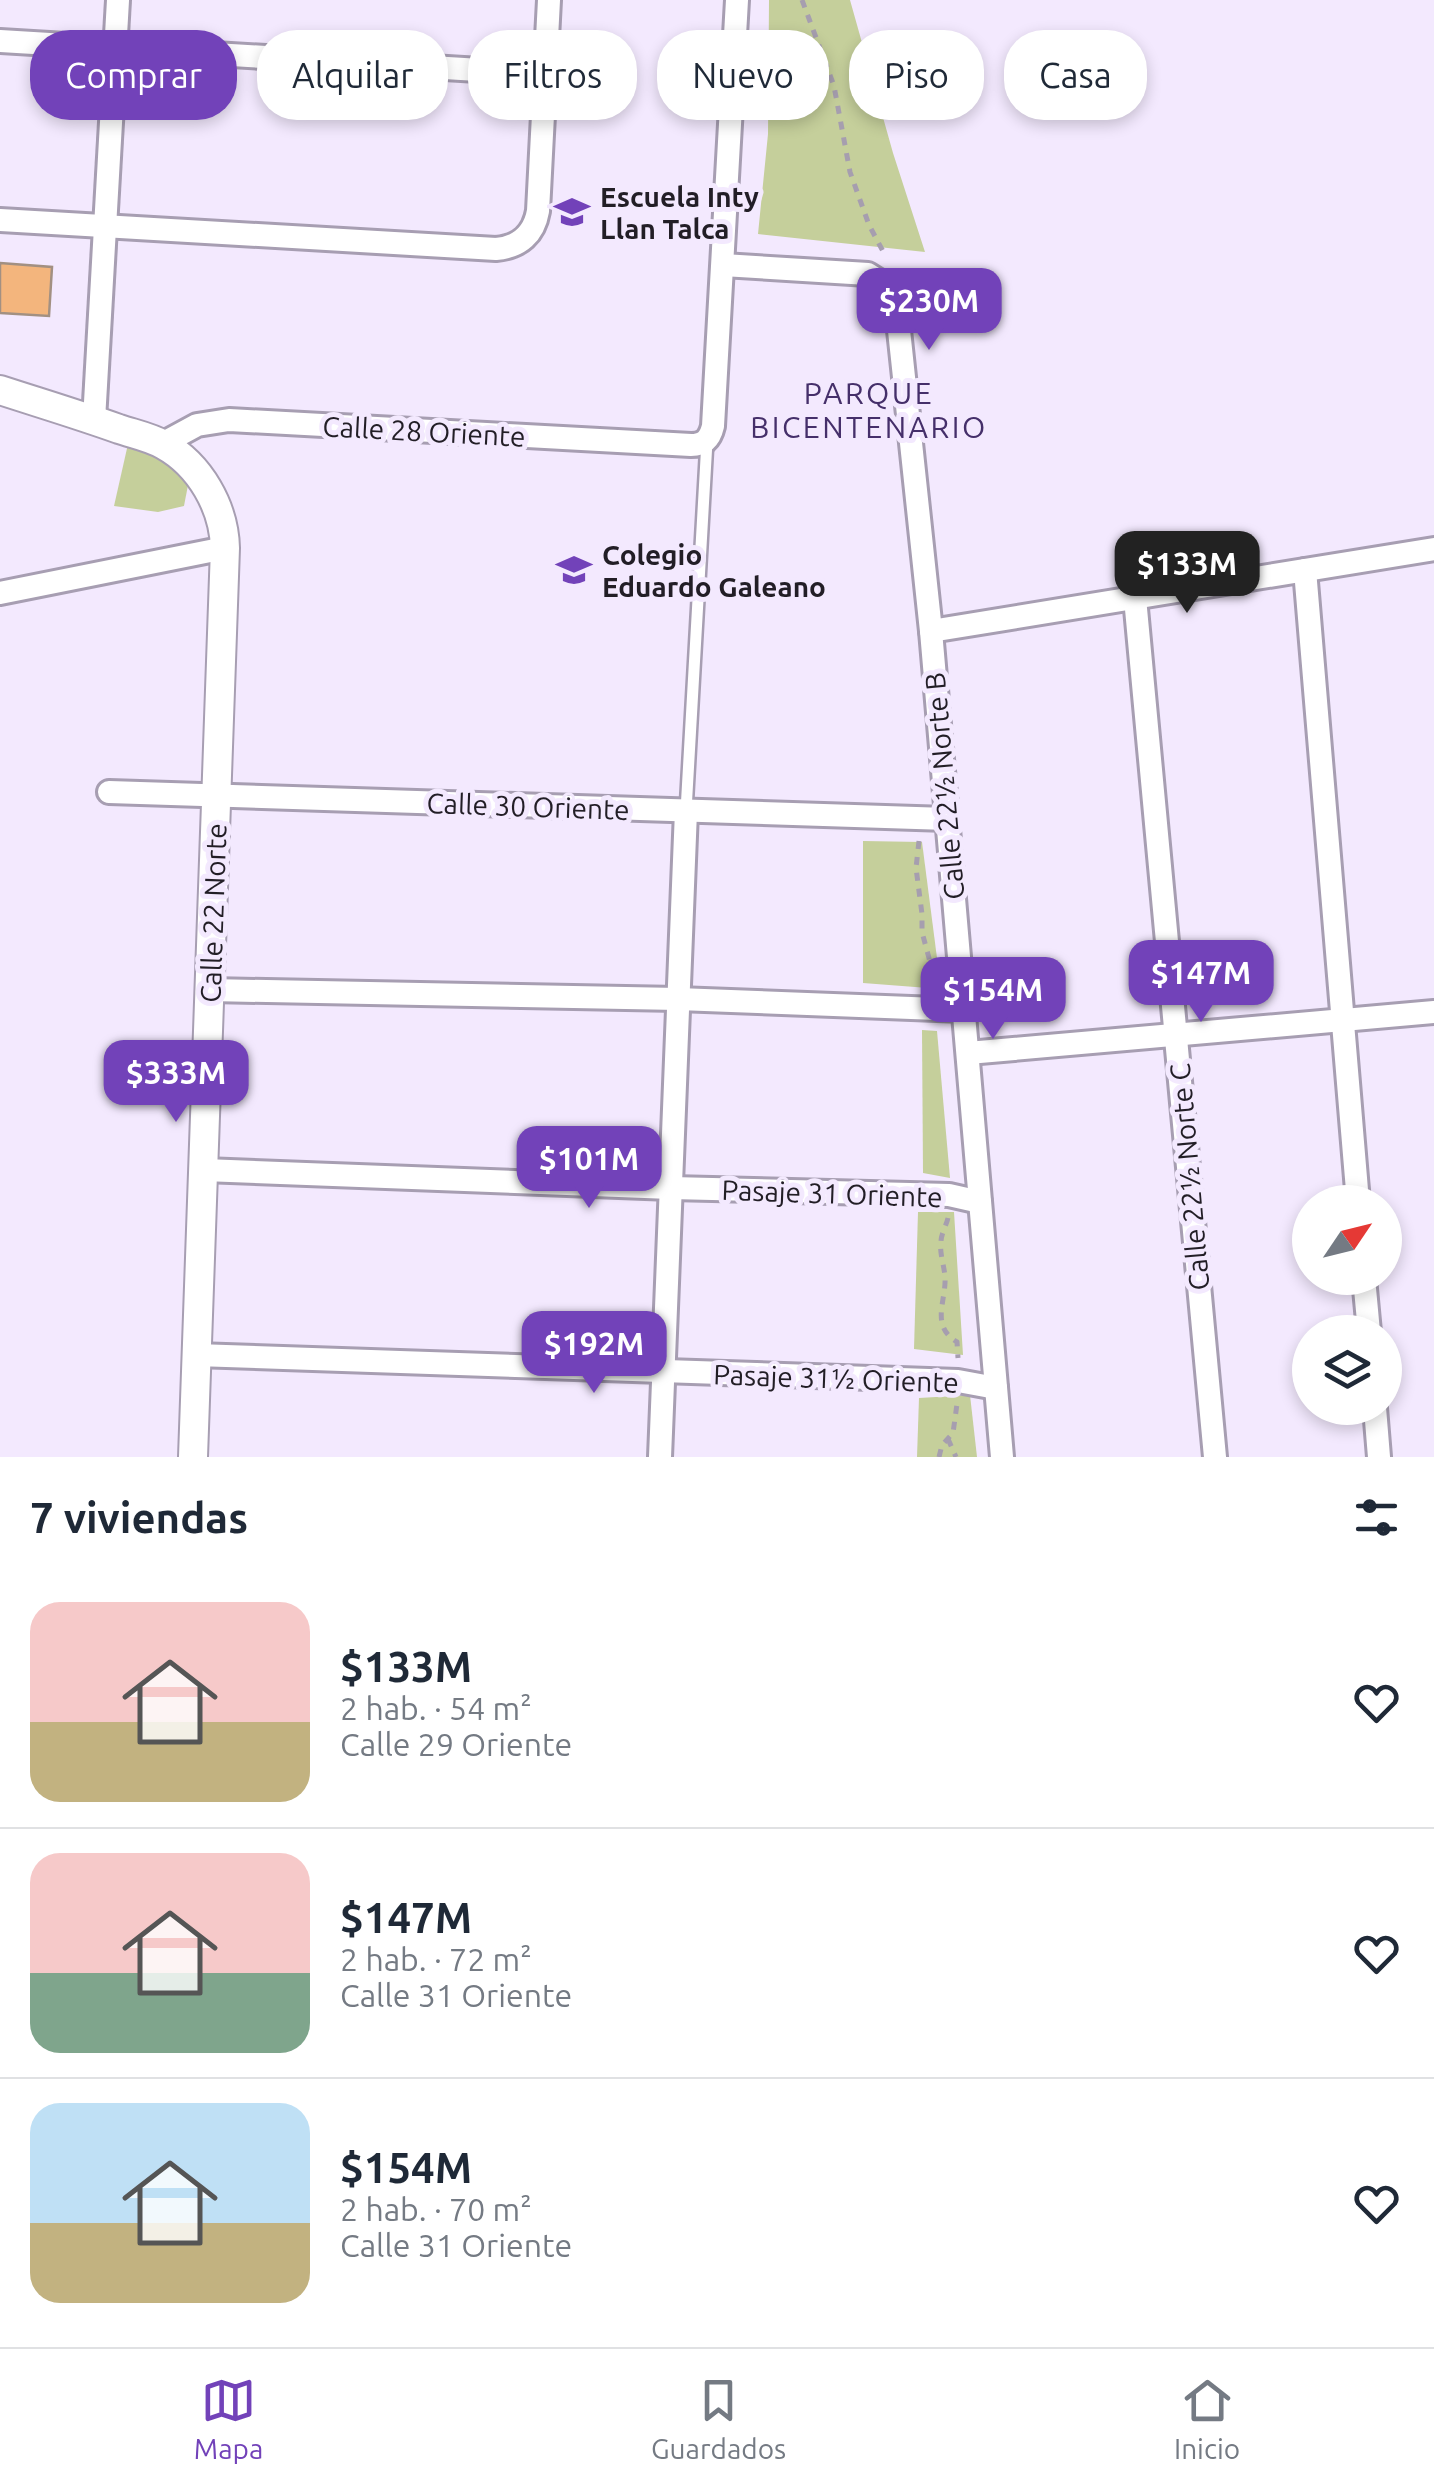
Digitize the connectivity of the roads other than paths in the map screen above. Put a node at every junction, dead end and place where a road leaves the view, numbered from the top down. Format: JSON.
{"nodes":[{"id":1,"x":118,"y":0,"type":"edge"},
{"id":2,"x":549,"y":0,"type":"edge"},
{"id":3,"x":737,"y":0,"type":"edge"},
{"id":4,"x":116,"y":30,"type":"edge"},
{"id":5,"x":548,"y":30,"type":"edge"},
{"id":6,"x":0,"y":41,"type":"edge"},
{"id":7,"x":30,"y":43,"type":"edge"},
{"id":8,"x":237,"y":55,"type":"edge"},
{"id":9,"x":468,"y":69,"type":"edge"},
{"id":10,"x":111,"y":120,"type":"edge"},
{"id":11,"x":543,"y":120,"type":"edge"},
{"id":12,"x":0,"y":220,"type":"edge"},
{"id":13,"x":105,"y":227,"type":"junction"},
{"id":14,"x":723,"y":264,"type":"junction"},
{"id":15,"x":0,"y":390,"type":"edge"},
{"id":16,"x":94,"y":420,"type":"junction"},
{"id":17,"x":698,"y":443,"type":"junction"},
{"id":18,"x":162,"y":444,"type":"junction"},
{"id":19,"x":225,"y":548,"type":"junction"},
{"id":20,"x":1434,"y":550,"type":"edge"},
{"id":21,"x":1306,"y":570,"type":"junction"},
{"id":22,"x":0,"y":593,"type":"edge"},
{"id":23,"x":1135,"y":598,"type":"junction"},
{"id":24,"x":932,"y":632,"type":"junction"},
{"id":25,"x":109,"y":792,"type":"dead end"},
{"id":26,"x":217,"y":796,"type":"junction"},
{"id":27,"x":686,"y":811,"type":"junction"},
{"id":28,"x":947,"y":819,"type":"junction"},
{"id":29,"x":210,"y":990,"type":"junction"},
{"id":30,"x":678,"y":999,"type":"junction"},
{"id":31,"x":964,"y":1010,"type":"junction"},
{"id":32,"x":1434,"y":1012,"type":"edge"},
{"id":33,"x":1343,"y":1021,"type":"junction"},
{"id":34,"x":1176,"y":1036,"type":"junction"},
{"id":35,"x":968,"y":1053,"type":"junction"},
{"id":36,"x":204,"y":1170,"type":"junction"},
{"id":37,"x":1357,"y":1185,"type":"edge"},
{"id":38,"x":670,"y":1188,"type":"junction"},
{"id":39,"x":980,"y":1202,"type":"junction"},
{"id":40,"x":196,"y":1355,"type":"junction"},
{"id":41,"x":664,"y":1372,"type":"junction"},
{"id":42,"x":996,"y":1388,"type":"junction"},
{"id":43,"x":1376,"y":1425,"type":"edge"},
{"id":44,"x":193,"y":1457,"type":"edge"},
{"id":45,"x":660,"y":1457,"type":"edge"},
{"id":46,"x":1002,"y":1457,"type":"edge"},
{"id":47,"x":1214,"y":1457,"type":"edge"},
{"id":48,"x":1379,"y":1457,"type":"edge"}],
"edges":[{"from":1,"to":4,"type":"street"},
{"from":2,"to":5,"type":"street"},
{"from":3,"to":14,"type":"street"},
{"from":6,"to":7,"type":"street"},
{"from":8,"to":9,"type":"street"},
{"from":10,"to":13,"type":"street"},
{"from":11,"to":13,"type":"street"},
{"from":12,"to":13,"type":"street"},
{"from":13,"to":16,"type":"street"},
{"from":14,"to":17,"type":"street"},
{"from":14,"to":24,"type":"street","name":"Calle 22½ Norte B"},
{"from":15,"to":16,"type":"street"},
{"from":16,"to":18,"type":"street"},
{"from":17,"to":18,"type":"street","name":"Calle 28 Oriente"},
{"from":17,"to":27,"type":"lane"},
{"from":18,"to":19,"type":"street","name":"Calle 22 Norte"},
{"from":19,"to":22,"type":"street"},
{"from":19,"to":26,"type":"street","name":"Calle 22 Norte"},
{"from":20,"to":21,"type":"street"},
{"from":21,"to":23,"type":"street"},
{"from":21,"to":33,"type":"street"},
{"from":23,"to":24,"type":"street"},
{"from":23,"to":34,"type":"street","name":"Calle 22½ Norte C"},
{"from":24,"to":28,"type":"street","name":"Calle 22½ Norte B"},
{"from":25,"to":26,"type":"street","name":"Calle 30 Oriente"},
{"from":26,"to":27,"type":"street","name":"Calle 30 Oriente"},
{"from":26,"to":29,"type":"street","name":"Calle 22 Norte"},
{"from":27,"to":28,"type":"street","name":"Calle 30 Oriente"},
{"from":27,"to":30,"type":"street"},
{"from":28,"to":31,"type":"street","name":"Calle 22½ Norte B"},
{"from":29,"to":30,"type":"street"},
{"from":29,"to":36,"type":"street","name":"Calle 22 Norte"},
{"from":30,"to":31,"type":"street"},
{"from":30,"to":38,"type":"street"},
{"from":31,"to":35,"type":"street","name":"Calle 22½ Norte B"},
{"from":32,"to":33,"type":"street"},
{"from":33,"to":34,"type":"street"},
{"from":33,"to":37,"type":"street"},
{"from":34,"to":35,"type":"street"},
{"from":34,"to":47,"type":"street","name":"Calle 22½ Norte C"},
{"from":35,"to":39,"type":"street","name":"Calle 22½ Norte B"},
{"from":36,"to":38,"type":"street","name":"Pasaje 31 Oriente"},
{"from":36,"to":40,"type":"street","name":"Calle 22 Norte"},
{"from":38,"to":39,"type":"street","name":"Pasaje 31 Oriente"},
{"from":38,"to":41,"type":"street"},
{"from":39,"to":42,"type":"street","name":"Calle 22½ Norte B"},
{"from":40,"to":41,"type":"street","name":"Pasaje 31½ Oriente"},
{"from":40,"to":44,"type":"street","name":"Calle 22 Norte"},
{"from":41,"to":42,"type":"street","name":"Pasaje 31½ Oriente"},
{"from":41,"to":45,"type":"street"},
{"from":42,"to":46,"type":"street","name":"Calle 22½ Norte B"},
{"from":43,"to":48,"type":"street"}]}
